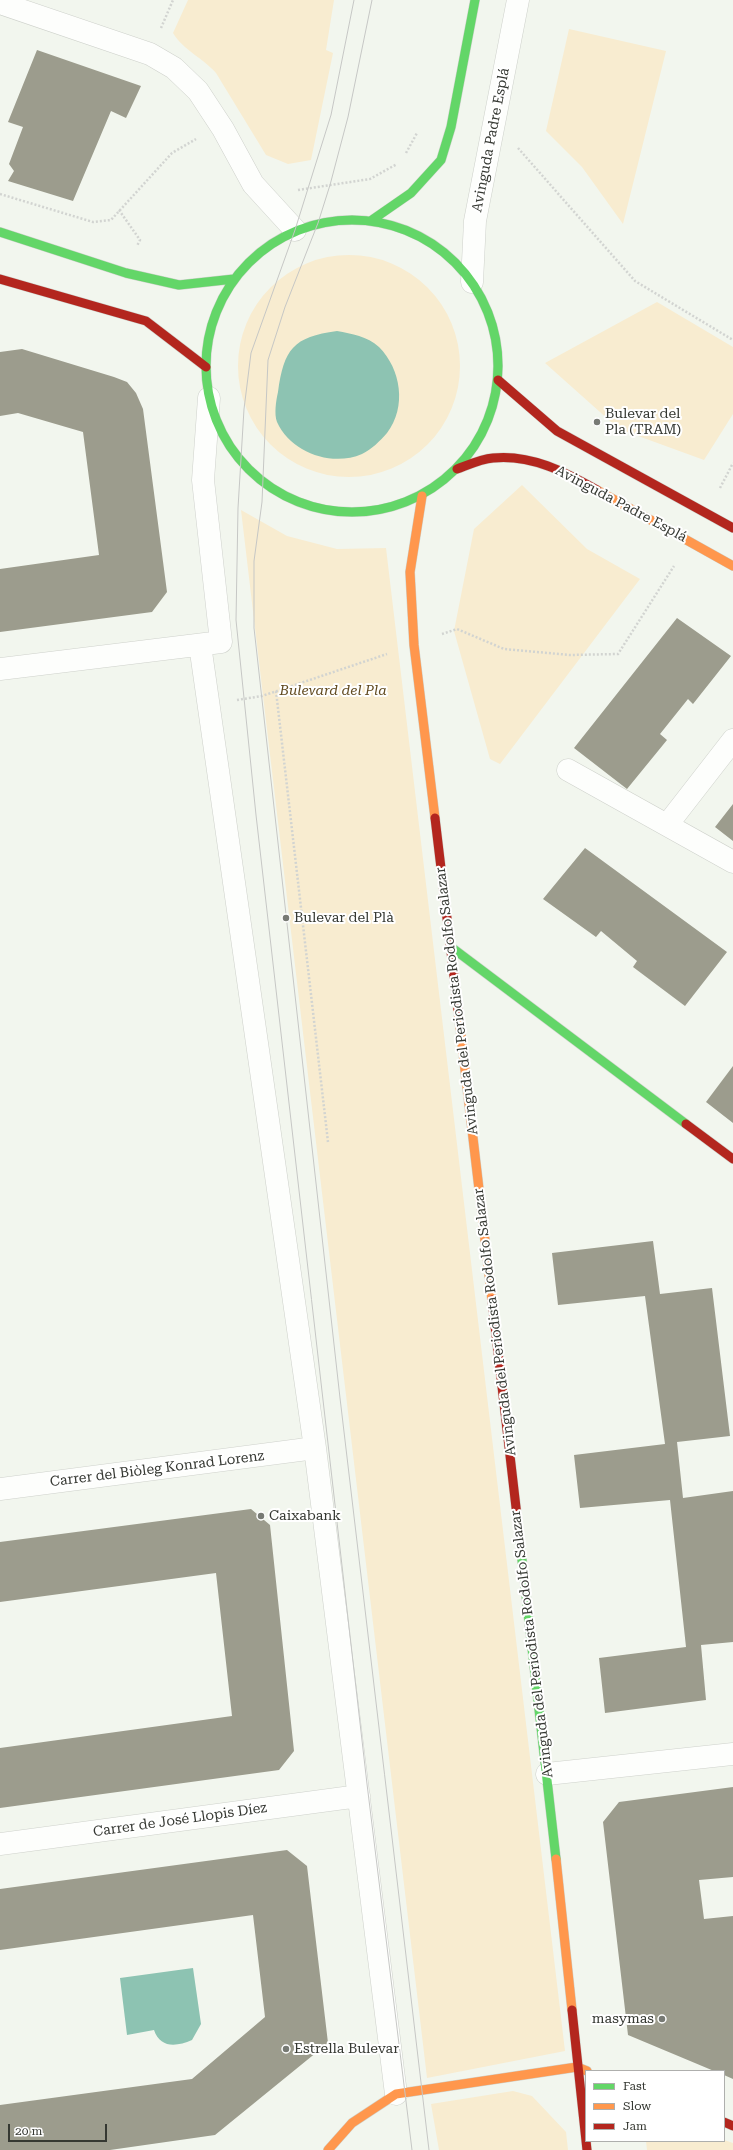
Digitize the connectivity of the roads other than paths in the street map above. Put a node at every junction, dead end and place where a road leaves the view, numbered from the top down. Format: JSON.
{"nodes":[{"id":1,"x":475,"y":0,"type":"edge"},
{"id":2,"x":518,"y":0,"type":"edge"},
{"id":3,"x":0,"y":3,"type":"edge"},
{"id":4,"x":372,"y":220,"type":"junction"},
{"id":5,"x":295,"y":230,"type":"junction"},
{"id":6,"x":0,"y":232,"type":"edge"},
{"id":7,"x":0,"y":279,"type":"edge"},
{"id":8,"x":234,"y":279,"type":"junction"},
{"id":9,"x":472,"y":282,"type":"junction"},
{"id":10,"x":206,"y":367,"type":"junction"},
{"id":11,"x":498,"y":380,"type":"junction"},
{"id":12,"x":209,"y":398,"type":"junction"},
{"id":13,"x":457,"y":469,"type":"junction"},
{"id":14,"x":422,"y":496,"type":"junction"},
{"id":15,"x":733,"y":528,"type":"edge"},
{"id":16,"x":733,"y":566,"type":"edge"},
{"id":17,"x":210,"y":644,"type":"junction"},
{"id":18,"x":0,"y":669,"type":"edge"},
{"id":19,"x":733,"y":740,"type":"edge"},
{"id":20,"x":568,"y":770,"type":"dead end"},
{"id":21,"x":667,"y":825,"type":"junction"},
{"id":22,"x":733,"y":862,"type":"edge"},
{"id":23,"x":451,"y":947,"type":"junction"},
{"id":24,"x":733,"y":1159,"type":"edge"},
{"id":25,"x":315,"y":1448,"type":"junction"},
{"id":26,"x":0,"y":1489,"type":"edge"},
{"id":27,"x":733,"y":1754,"type":"edge"},
{"id":28,"x":547,"y":1774,"type":"junction"},
{"id":29,"x":359,"y":1796,"type":"junction"},
{"id":30,"x":0,"y":1844,"type":"edge"},
{"id":31,"x":577,"y":2067,"type":"junction"},
{"id":32,"x":585,"y":2070,"type":"edge"},
{"id":33,"x":396,"y":2094,"type":"junction"},
{"id":34,"x":585,"y":2133,"type":"edge"},
{"id":35,"x":328,"y":2150,"type":"edge"}],
"edges":[{"from":1,"to":4,"type":"street"},
{"from":2,"to":9,"type":"street","name":"Avinguda Padre Esplá"},
{"from":3,"to":5,"type":"street"},
{"from":4,"to":5,"type":"street"},
{"from":4,"to":9,"type":"street"},
{"from":5,"to":8,"type":"street"},
{"from":6,"to":8,"type":"street"},
{"from":7,"to":10,"type":"street"},
{"from":8,"to":10,"type":"street"},
{"from":9,"to":11,"type":"street"},
{"from":10,"to":12,"type":"street"},
{"from":11,"to":13,"type":"street"},
{"from":11,"to":15,"type":"street"},
{"from":12,"to":14,"type":"street"},
{"from":12,"to":17,"type":"street"},
{"from":13,"to":14,"type":"street"},
{"from":13,"to":16,"type":"street","name":"Avinguda Padre Esplá"},
{"from":14,"to":23,"type":"street","name":"Avinguda del Periodista Rodolfo Salazar"},
{"from":17,"to":18,"type":"street"},
{"from":17,"to":25,"type":"street"},
{"from":19,"to":21,"type":"street"},
{"from":20,"to":21,"type":"street"},
{"from":21,"to":22,"type":"street"},
{"from":23,"to":24,"type":"street"},
{"from":23,"to":28,"type":"street","name":"Avinguda del Periodista Rodolfo Salazar"},
{"from":25,"to":26,"type":"street","name":"Carrer del Biòleg Konrad Lorenz"},
{"from":25,"to":29,"type":"street"},
{"from":27,"to":28,"type":"street"},
{"from":28,"to":31,"type":"street","name":"Avinguda del Periodista Rodolfo Salazar"},
{"from":29,"to":30,"type":"street","name":"Carrer de José Llopis Díez"},
{"from":29,"to":33,"type":"street"},
{"from":31,"to":32,"type":"street"},
{"from":31,"to":33,"type":"street"},
{"from":31,"to":34,"type":"street","name":"Avinguda del Periodista Rodolfo Salazar"},
{"from":33,"to":35,"type":"street"}]}
